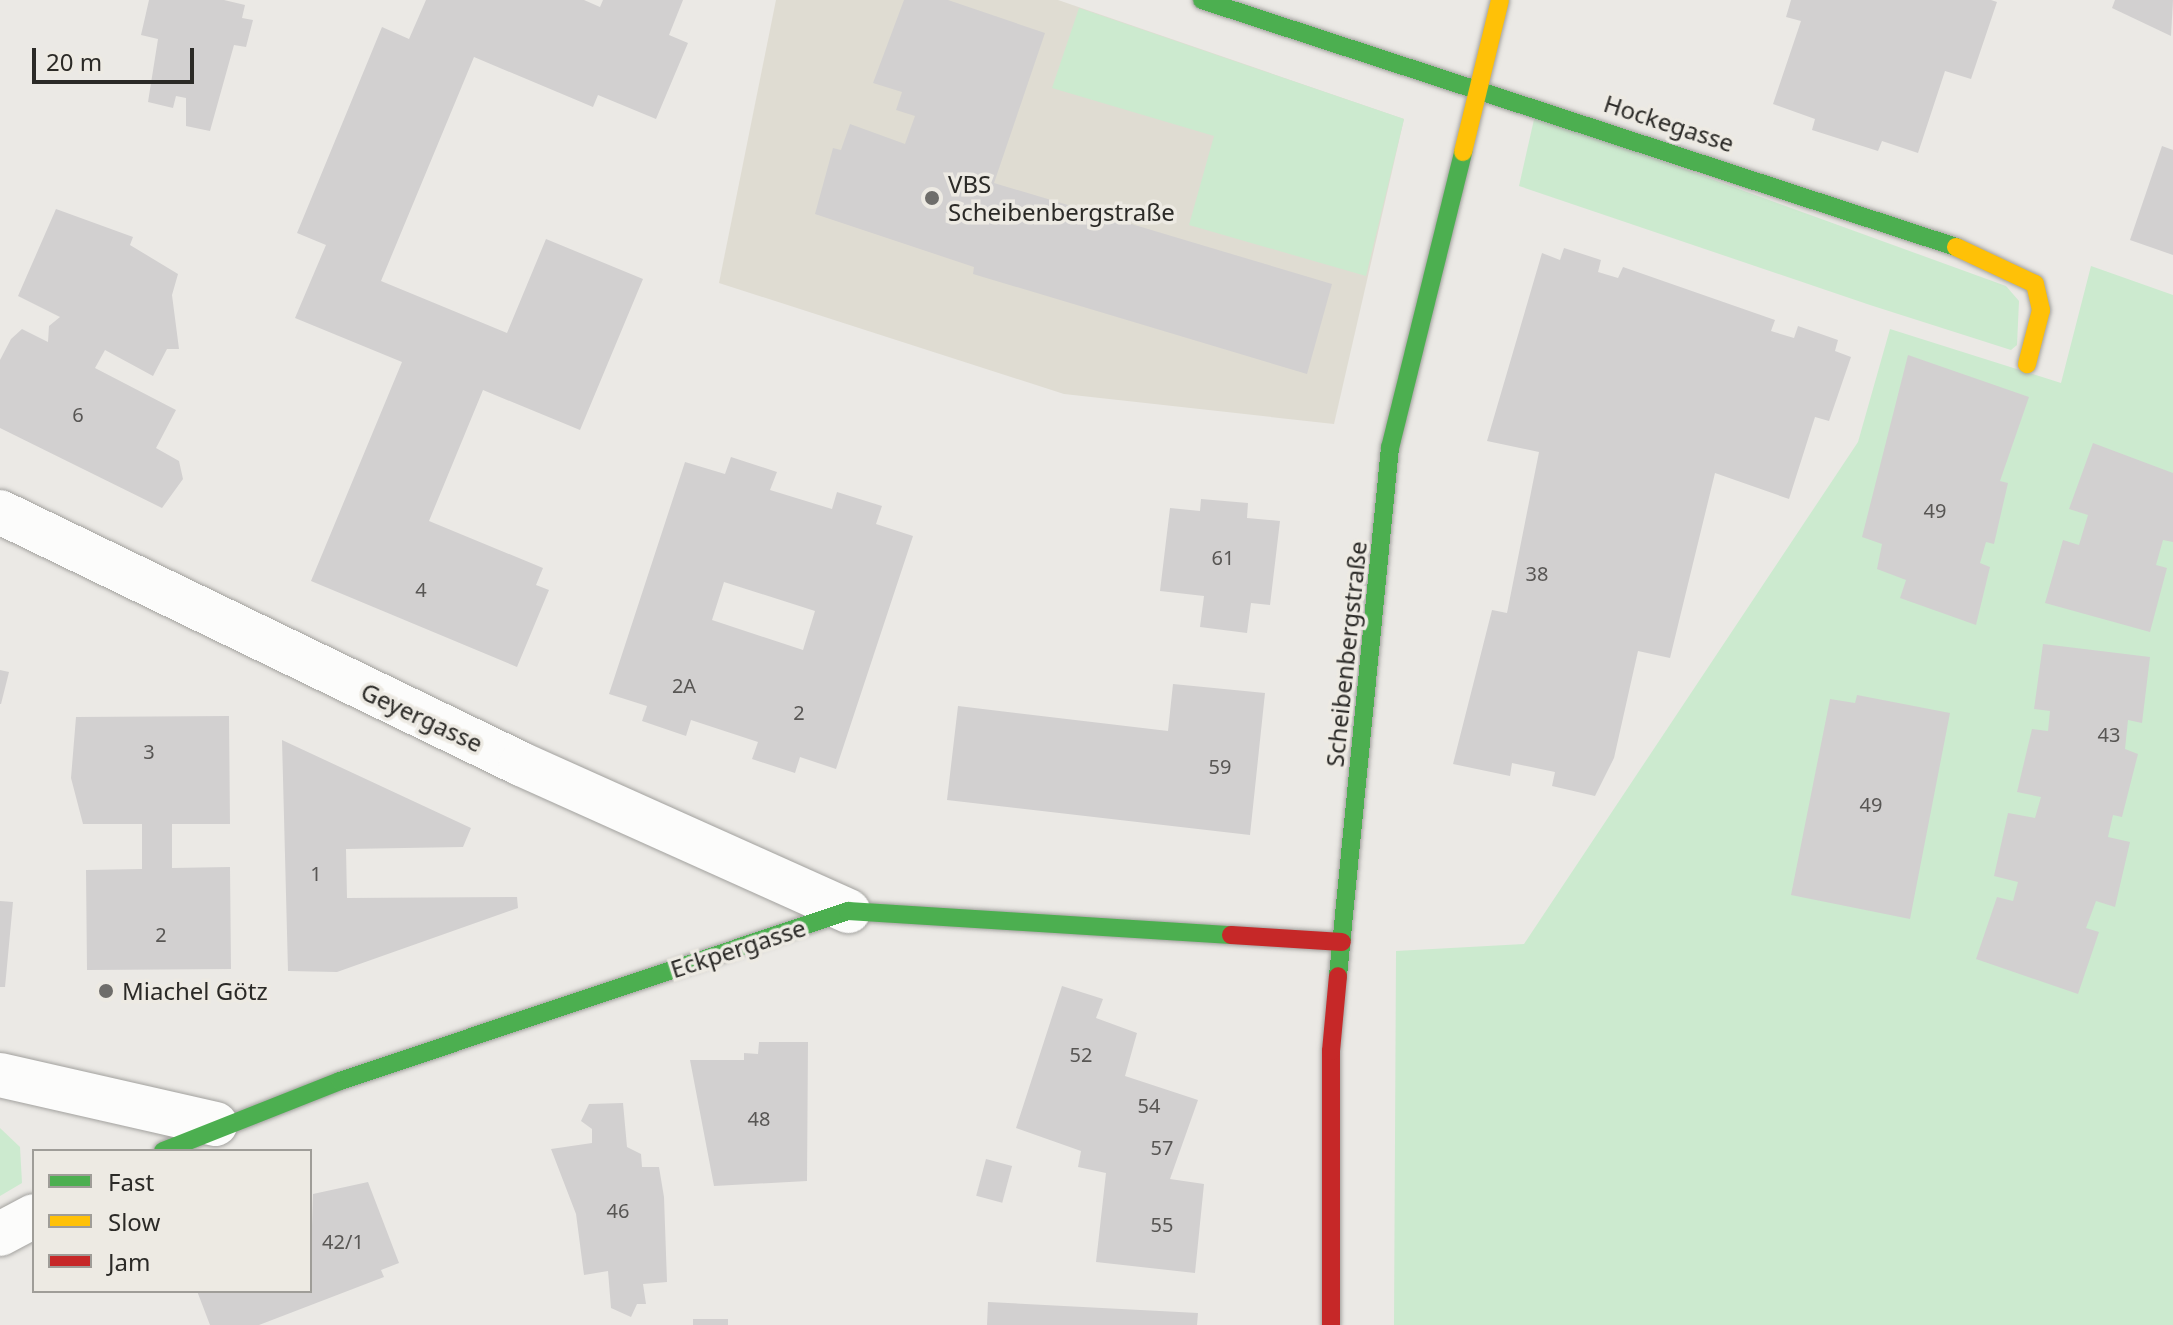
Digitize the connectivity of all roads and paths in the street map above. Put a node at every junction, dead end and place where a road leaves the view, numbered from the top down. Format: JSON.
{"nodes":[{"id":1,"x":1202,"y":0,"type":"edge"},
{"id":2,"x":1500,"y":0,"type":"edge"},
{"id":3,"x":1477,"y":85,"type":"junction"},
{"id":4,"x":2027,"y":364,"type":"dead end"},
{"id":5,"x":0,"y":512,"type":"edge"},
{"id":6,"x":848,"y":911,"type":"junction"},
{"id":7,"x":1342,"y":942,"type":"junction"},
{"id":8,"x":0,"y":1075,"type":"edge"},
{"id":9,"x":216,"y":1124,"type":"junction"},
{"id":10,"x":167,"y":1149,"type":"edge"},
{"id":11,"x":32,"y":1217,"type":"edge"},
{"id":12,"x":0,"y":1234,"type":"edge"},
{"id":13,"x":1331,"y":1325,"type":"edge"}],
"edges":[{"from":1,"to":3,"type":"street","name":"Hockegasse"},
{"from":2,"to":3,"type":"street","name":"Scheibenbergstraße"},
{"from":3,"to":4,"type":"street","name":"Hockegasse"},
{"from":3,"to":7,"type":"street","name":"Scheibenbergstraße"},
{"from":5,"to":6,"type":"street","name":"Geyergasse"},
{"from":6,"to":7,"type":"street","name":"Eckpergasse"},
{"from":6,"to":9,"type":"street","name":"Eckpergasse"},
{"from":7,"to":13,"type":"street","name":"Scheibenbergstraße"},
{"from":8,"to":9,"type":"street"},
{"from":9,"to":10,"type":"street","name":"Eckpergasse"},
{"from":11,"to":12,"type":"street"}]}
